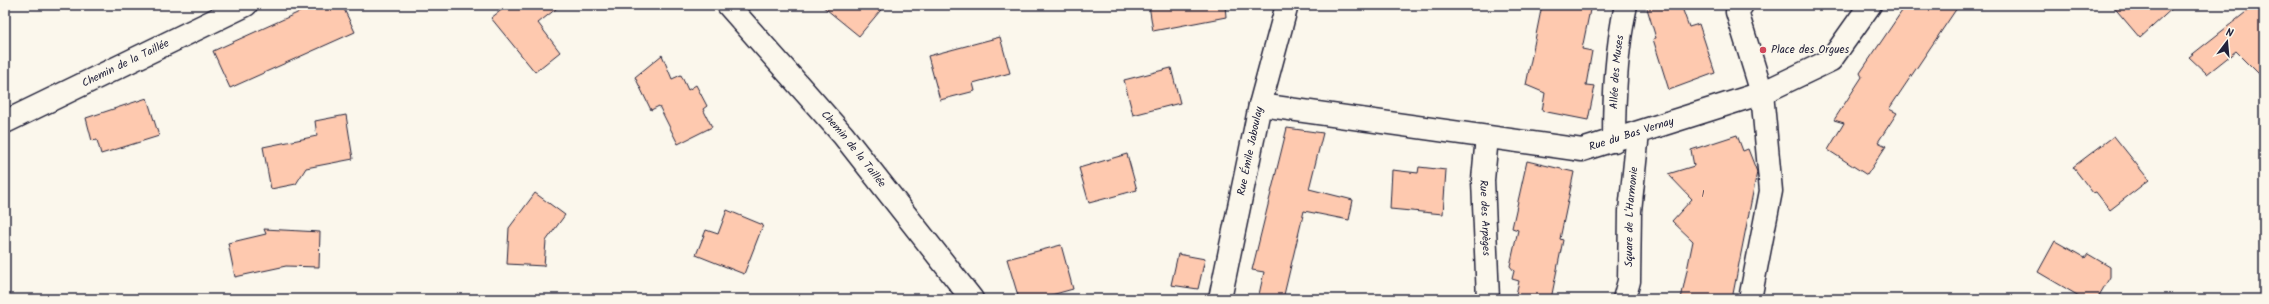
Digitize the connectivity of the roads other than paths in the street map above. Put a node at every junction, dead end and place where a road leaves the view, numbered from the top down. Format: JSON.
{"nodes":[{"id":1,"x":246,"y":5,"type":"edge"},
{"id":2,"x":728,"y":5,"type":"edge"},
{"id":3,"x":1287,"y":5,"type":"edge"},
{"id":4,"x":1626,"y":5,"type":"edge"},
{"id":5,"x":1742,"y":5,"type":"edge"},
{"id":6,"x":1870,"y":5,"type":"edge"},
{"id":7,"x":1762,"y":92,"type":"junction"},
{"id":8,"x":1260,"y":105,"type":"junction"},
{"id":9,"x":5,"y":122,"type":"edge"},
{"id":10,"x":1638,"y":133,"type":"junction"},
{"id":11,"x":1487,"y":137,"type":"junction"},
{"id":12,"x":1614,"y":140,"type":"junction"},
{"id":13,"x":972,"y":299,"type":"edge"},
{"id":14,"x":1220,"y":299,"type":"edge"},
{"id":15,"x":1488,"y":299,"type":"edge"},
{"id":16,"x":1624,"y":299,"type":"edge"},
{"id":17,"x":1750,"y":299,"type":"edge"}],
"edges":[{"from":1,"to":9,"type":"street","name":"Chemin de la Taillée"},
{"from":2,"to":13,"type":"street","name":"Chemin de la Taillée"},
{"from":3,"to":8,"type":"street","name":"Rue Émile Jaboulay"},
{"from":4,"to":12,"type":"street","name":"Allée des Muses"},
{"from":5,"to":7,"type":"street"},
{"from":6,"to":7,"type":"street","name":"Rue du Bas Vernay"},
{"from":7,"to":10,"type":"street","name":"Rue du Bas Vernay"},
{"from":7,"to":17,"type":"street"},
{"from":8,"to":11,"type":"street","name":"Rue du Bas Vernay"},
{"from":8,"to":14,"type":"street","name":"Rue Émile Jaboulay"},
{"from":10,"to":12,"type":"street","name":"Rue du Bas Vernay"},
{"from":10,"to":16,"type":"street","name":"Square de L'Harmonie"},
{"from":11,"to":12,"type":"street","name":"Rue du Bas Vernay"},
{"from":11,"to":15,"type":"street","name":"Rue des Arpèges"}]}
